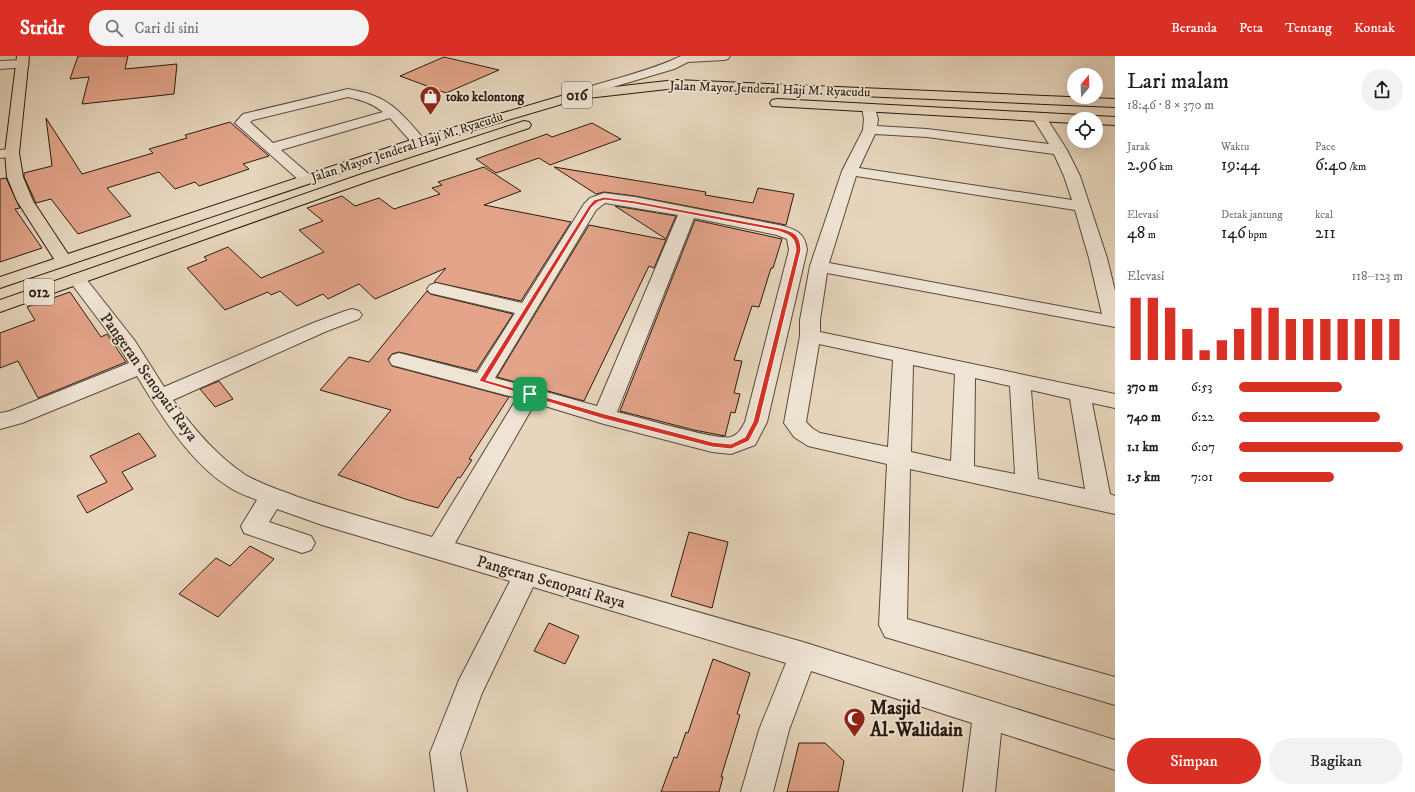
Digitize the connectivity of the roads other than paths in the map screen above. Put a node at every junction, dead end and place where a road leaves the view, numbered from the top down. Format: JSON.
{"nodes":[{"id":1,"x":724,"y":56,"type":"edge"},
{"id":2,"x":688,"y":57,"type":"edge"},
{"id":3,"x":23,"y":60,"type":"edge"},
{"id":4,"x":0,"y":65,"type":"edge"},
{"id":5,"x":653,"y":72,"type":"junction"},
{"id":6,"x":676,"y":84,"type":"junction"},
{"id":7,"x":578,"y":95,"type":"junction"},
{"id":8,"x":671,"y":98,"type":"dead end"},
{"id":9,"x":761,"y":102,"type":"dead end"},
{"id":10,"x":1115,"y":103,"type":"edge"},
{"id":11,"x":869,"y":108,"type":"junction"},
{"id":12,"x":393,"y":113,"type":"junction"},
{"id":13,"x":1039,"y":116,"type":"junction"},
{"id":14,"x":1067,"y":118,"type":"edge"},
{"id":15,"x":1103,"y":120,"type":"edge"},
{"id":16,"x":1115,"y":121,"type":"edge"},
{"id":17,"x":870,"y":130,"type":"junction"},
{"id":18,"x":418,"y":142,"type":"junction"},
{"id":19,"x":271,"y":148,"type":"junction"},
{"id":20,"x":1060,"y":150,"type":"junction"},
{"id":21,"x":6,"y":153,"type":"edge"},
{"id":22,"x":435,"y":154,"type":"junction"},
{"id":23,"x":850,"y":171,"type":"junction"},
{"id":24,"x":306,"y":179,"type":"junction"},
{"id":25,"x":1081,"y":206,"type":"junction"},
{"id":26,"x":688,"y":212,"type":"junction"},
{"id":27,"x":819,"y":266,"type":"junction"},
{"id":28,"x":71,"y":270,"type":"junction"},
{"id":29,"x":0,"y":283,"type":"edge"},
{"id":30,"x":436,"y":289,"type":"dead end"},
{"id":31,"x":0,"y":306,"type":"edge"},
{"id":32,"x":526,"y":310,"type":"junction"},
{"id":33,"x":352,"y":315,"type":"dead end"},
{"id":34,"x":1114,"y":326,"type":"edge"},
{"id":35,"x":810,"y":336,"type":"junction"},
{"id":36,"x":903,"y":356,"type":"junction"},
{"id":37,"x":399,"y":360,"type":"dead end"},
{"id":38,"x":142,"y":366,"type":"junction"},
{"id":39,"x":965,"y":370,"type":"junction"},
{"id":40,"x":482,"y":381,"type":"junction"},
{"id":41,"x":1020,"y":381,"type":"junction"},
{"id":42,"x":530,"y":394,"type":"junction"},
{"id":43,"x":1080,"y":394,"type":"junction"},
{"id":44,"x":160,"y":397,"type":"junction"},
{"id":45,"x":1115,"y":401,"type":"edge"},
{"id":46,"x":604,"y":416,"type":"junction"},
{"id":47,"x":0,"y":421,"type":"edge"},
{"id":48,"x":899,"y":458,"type":"junction"},
{"id":49,"x":962,"y":472,"type":"junction"},
{"id":50,"x":1027,"y":486,"type":"junction"},
{"id":51,"x":272,"y":497,"type":"junction"},
{"id":52,"x":1107,"y":503,"type":"edge"},
{"id":53,"x":302,"y":543,"type":"dead end"},
{"id":54,"x":438,"y":549,"type":"junction"},
{"id":55,"x":526,"y":575,"type":"junction"},
{"id":56,"x":803,"y":655,"type":"junction"},
{"id":57,"x":1115,"y":691,"type":"edge"},
{"id":58,"x":988,"y":713,"type":"junction"},
{"id":59,"x":1115,"y":754,"type":"edge"},
{"id":60,"x":451,"y":792,"type":"edge"},
{"id":61,"x":757,"y":792,"type":"edge"},
{"id":62,"x":979,"y":792,"type":"edge"}],
"edges":[{"from":1,"to":2,"type":"street"},
{"from":2,"to":5,"type":"street"},
{"from":3,"to":4,"type":"street"},
{"from":3,"to":21,"type":"main road"},
{"from":5,"to":6,"type":"street"},
{"from":5,"to":7,"type":"street"},
{"from":6,"to":7,"type":"main road","name":"Jalan Mayor Jenderal Haji M. Ryacudu","number":"016"},
{"from":6,"to":10,"type":"main road","name":"Jalan Mayor Jenderal Haji M. Ryacudu","number":"016"},
{"from":7,"to":18,"type":"main road","name":"Jalan Mayor Jenderal Haji M. Ryacudu","number":"016"},
{"from":8,"to":22,"type":"main road","name":"Jalan Mayor Jenderal Haji M. Ryacudu","number":"016"},
{"from":9,"to":11,"type":"main road","name":"Jalan Mayor Jenderal Haji M. Ryacudu"},
{"from":11,"to":13,"type":"main road","name":"Jalan Mayor Jenderal Haji M. Ryacudu"},
{"from":11,"to":17,"type":"street"},
{"from":12,"to":18,"type":"street"},
{"from":12,"to":19,"type":"street"},
{"from":12,"to":19,"type":"street"},
{"from":13,"to":14,"type":"main road","name":"Jalan Mayor Jenderal Haji M. Ryacudu"},
{"from":13,"to":20,"type":"street"},
{"from":15,"to":16,"type":"main road"},
{"from":17,"to":20,"type":"street"},
{"from":17,"to":23,"type":"street"},
{"from":18,"to":22,"type":"main road"},
{"from":18,"to":24,"type":"main road","name":"Jalan Mayor Jenderal Haji M. Ryacudu","number":"016"},
{"from":19,"to":24,"type":"street"},
{"from":20,"to":25,"type":"street"},
{"from":21,"to":28,"type":"main road"},
{"from":22,"to":28,"type":"main road","name":"Jalan Mayor Jenderal Haji M. Ryacudu","number":"016"},
{"from":23,"to":25,"type":"street"},
{"from":23,"to":27,"type":"street"},
{"from":24,"to":28,"type":"main road","name":"Jalan Mayor Jenderal Haji M. Ryacudu","number":"016"},
{"from":25,"to":34,"type":"street"},
{"from":26,"to":32,"type":"street"},
{"from":26,"to":46,"type":"street"},
{"from":26,"to":46,"type":"street"},
{"from":27,"to":34,"type":"street"},
{"from":27,"to":35,"type":"street"},
{"from":28,"to":29,"type":"main road","name":"Jalan Mayor Jenderal Haji M. Ryacudu","number":"012"},
{"from":28,"to":31,"type":"main road","name":"Jalan Mayor Jenderal Haji M. Ryacudu","number":"012"},
{"from":28,"to":38,"type":"street","name":"Pangeran Senopati Raya"},
{"from":30,"to":32,"type":"street"},
{"from":32,"to":40,"type":"street"},
{"from":33,"to":44,"type":"street"},
{"from":35,"to":36,"type":"street"},
{"from":35,"to":48,"type":"street"},
{"from":36,"to":39,"type":"street"},
{"from":36,"to":48,"type":"street"},
{"from":37,"to":40,"type":"street"},
{"from":38,"to":44,"type":"street","name":"Pangeran Senopati Raya"},
{"from":38,"to":47,"type":"street"},
{"from":39,"to":41,"type":"street"},
{"from":39,"to":49,"type":"street"},
{"from":40,"to":42,"type":"street"},
{"from":41,"to":43,"type":"street"},
{"from":41,"to":50,"type":"street"},
{"from":42,"to":46,"type":"street"},
{"from":42,"to":54,"type":"street"},
{"from":43,"to":45,"type":"street"},
{"from":43,"to":52,"type":"street"},
{"from":44,"to":51,"type":"street","name":"Pangeran Senopati Raya"},
{"from":48,"to":49,"type":"street"},
{"from":48,"to":57,"type":"street"},
{"from":49,"to":50,"type":"street"},
{"from":50,"to":52,"type":"street"},
{"from":51,"to":53,"type":"street"},
{"from":51,"to":54,"type":"street","name":"Pangeran Senopati Raya"},
{"from":54,"to":55,"type":"street","name":"Pangeran Senopati Raya"},
{"from":55,"to":56,"type":"street","name":"Pangeran Senopati Raya"},
{"from":55,"to":60,"type":"street"},
{"from":56,"to":58,"type":"street","name":"Pangeran Senopati Raya"},
{"from":56,"to":61,"type":"street"},
{"from":58,"to":59,"type":"street","name":"Pangeran Senopati Raya"},
{"from":58,"to":62,"type":"street"}]}
